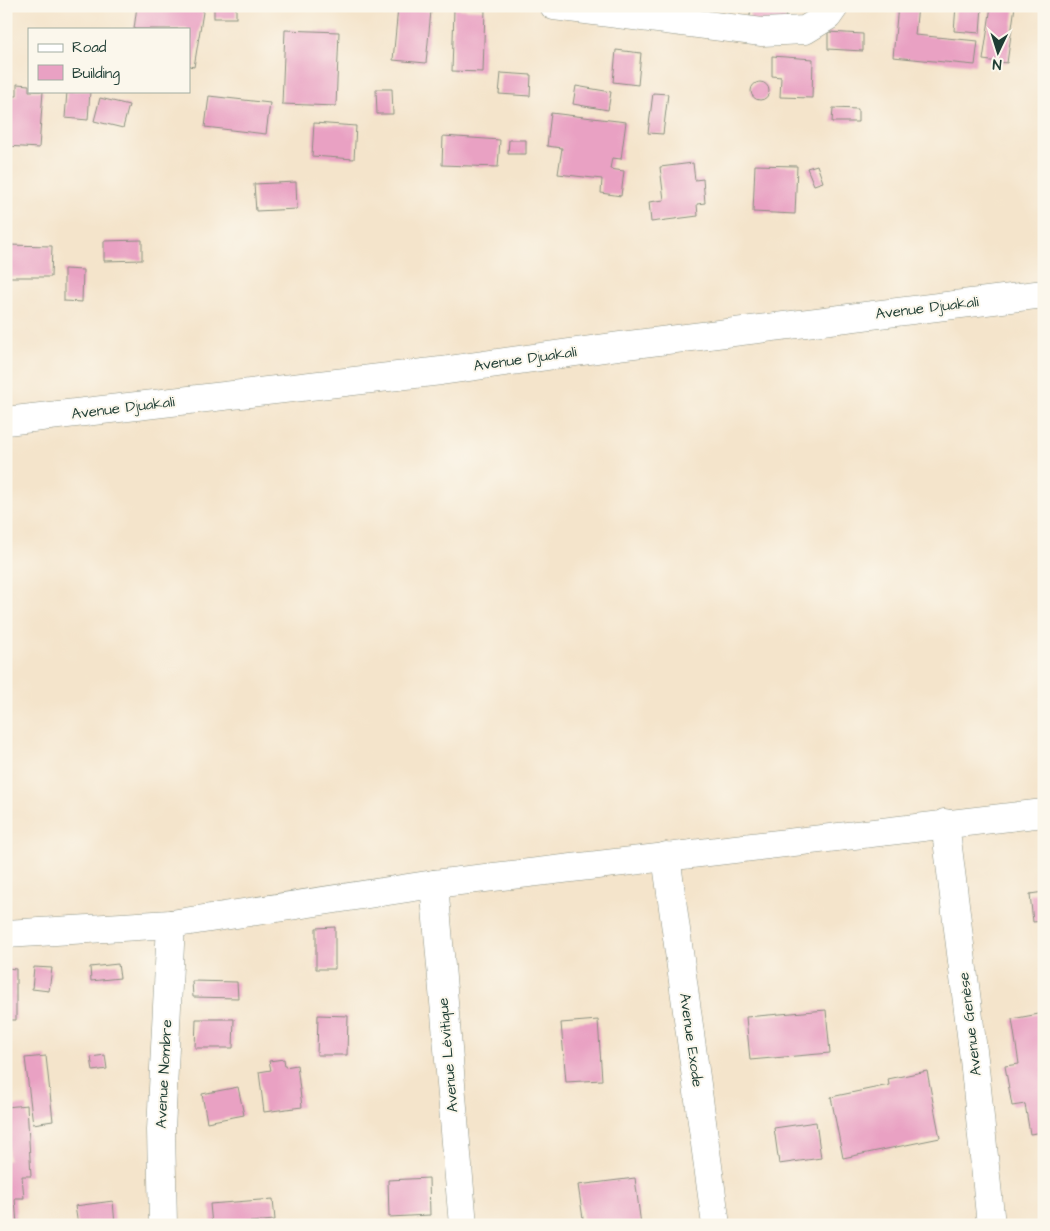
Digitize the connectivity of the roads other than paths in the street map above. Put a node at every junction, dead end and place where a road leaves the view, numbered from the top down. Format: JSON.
{"nodes":[{"id":1,"x":554,"y":6,"type":"edge"},
{"id":2,"x":835,"y":6,"type":"edge"},
{"id":3,"x":1044,"y":294,"type":"edge"},
{"id":4,"x":6,"y":421,"type":"edge"},
{"id":5,"x":1044,"y":813,"type":"edge"},
{"id":6,"x":945,"y":823,"type":"junction"},
{"id":7,"x":666,"y":856,"type":"junction"},
{"id":8,"x":434,"y":884,"type":"junction"},
{"id":9,"x":171,"y":924,"type":"junction"},
{"id":10,"x":6,"y":934,"type":"edge"},
{"id":11,"x":163,"y":1225,"type":"edge"},
{"id":12,"x":464,"y":1225,"type":"edge"},
{"id":13,"x":716,"y":1225,"type":"edge"},
{"id":14,"x":991,"y":1225,"type":"edge"}],
"edges":[{"from":1,"to":2,"type":"street"},
{"from":3,"to":4,"type":"street","name":"Avenue Djuakali"},
{"from":5,"to":6,"type":"street"},
{"from":6,"to":7,"type":"street"},
{"from":6,"to":14,"type":"street","name":"Avenue Genèse"},
{"from":7,"to":8,"type":"street"},
{"from":7,"to":13,"type":"street","name":"Avenue Exode"},
{"from":8,"to":9,"type":"street"},
{"from":8,"to":12,"type":"street","name":"Avenue Lévitique"},
{"from":9,"to":10,"type":"street"},
{"from":9,"to":11,"type":"street","name":"Avenue Nombre"}]}
